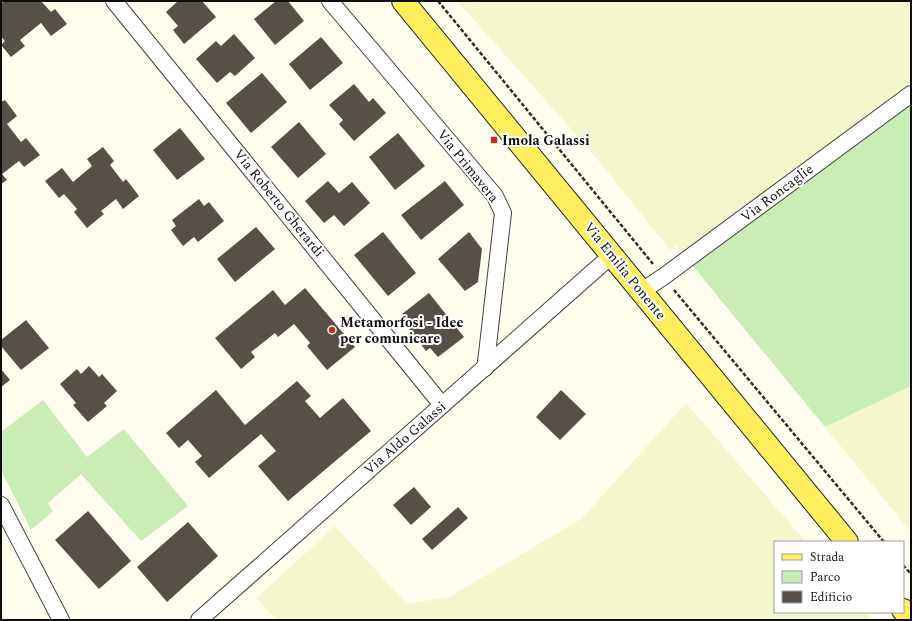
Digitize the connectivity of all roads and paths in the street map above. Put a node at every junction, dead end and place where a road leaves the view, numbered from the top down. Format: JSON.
{"nodes":[{"id":1,"x":114,"y":1,"type":"edge"},
{"id":2,"x":330,"y":1,"type":"edge"},
{"id":3,"x":403,"y":1,"type":"edge"},
{"id":4,"x":911,"y":94,"type":"edge"},
{"id":5,"x":612,"y":255,"type":"junction"},
{"id":6,"x":642,"y":291,"type":"junction"},
{"id":7,"x":485,"y":368,"type":"junction"},
{"id":8,"x":442,"y":406,"type":"junction"},
{"id":9,"x":2,"y":509,"type":"edge"},
{"id":10,"x":846,"y":541,"type":"edge"},
{"id":11,"x":904,"y":566,"type":"edge"},
{"id":12,"x":911,"y":574,"type":"edge"},
{"id":13,"x":904,"y":611,"type":"edge"},
{"id":14,"x":61,"y":620,"type":"edge"},
{"id":15,"x":199,"y":620,"type":"edge"},
{"id":16,"x":911,"y":620,"type":"edge"}],
"edges":[{"from":1,"to":8,"type":"street","name":"Via Roberto Gherardi"},
{"from":2,"to":7,"type":"street","name":"Via Primavera"},
{"from":3,"to":5,"type":"main road","name":"Via Emilia Ponente"},
{"from":4,"to":6,"type":"street","name":"Via Roncaglie"},
{"from":5,"to":6,"type":"main road","name":"Via Emilia Ponente"},
{"from":5,"to":7,"type":"street","name":"Via Aldo Galassi"},
{"from":6,"to":10,"type":"main road","name":"Via Emilia Ponente"},
{"from":7,"to":8,"type":"street","name":"Via Aldo Galassi"},
{"from":8,"to":15,"type":"street","name":"Via Aldo Galassi"},
{"from":9,"to":14,"type":"street"},
{"from":11,"to":12,"type":"path"},
{"from":13,"to":16,"type":"main road"}]}
